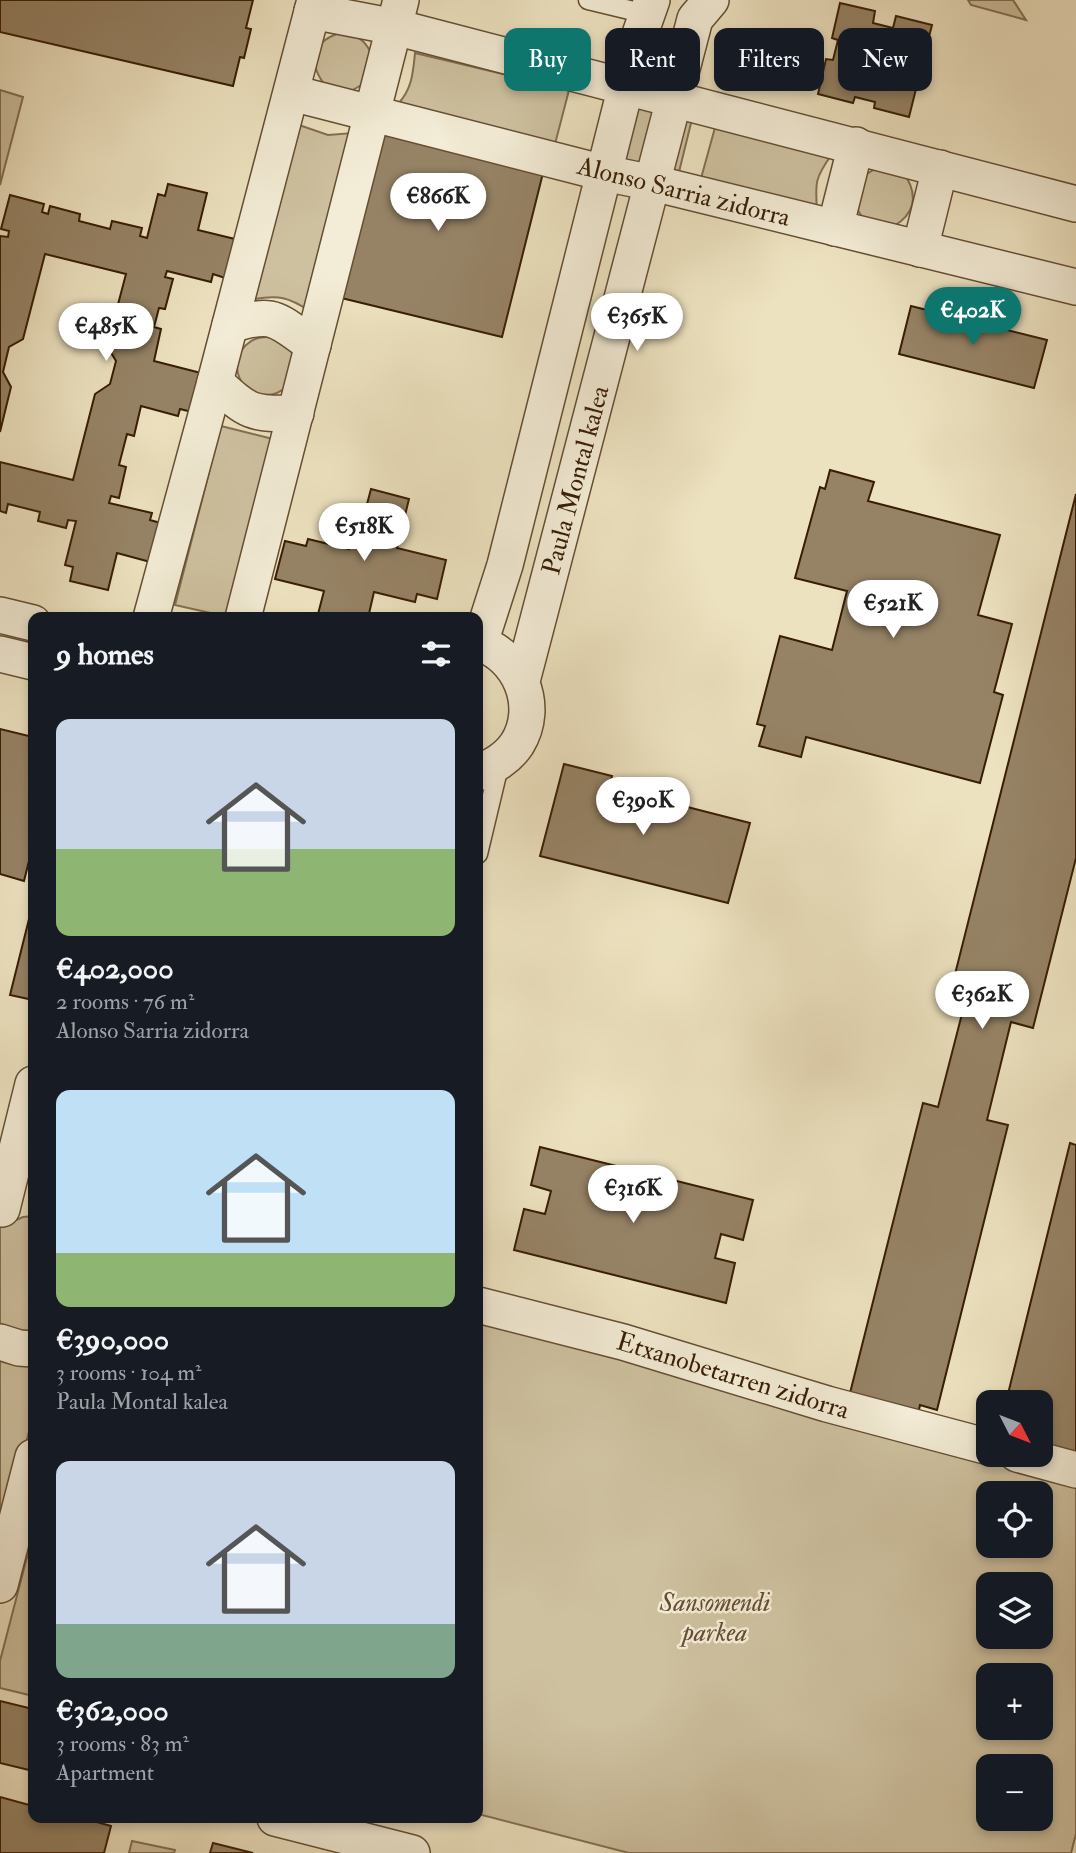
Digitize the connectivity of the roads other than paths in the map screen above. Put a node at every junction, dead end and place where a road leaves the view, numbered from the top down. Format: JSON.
{"nodes":[{"id":1,"x":588,"y":0,"type":"edge"},
{"id":2,"x":711,"y":0,"type":"edge"},
{"id":3,"x":313,"y":6,"type":"edge"},
{"id":4,"x":649,"y":7,"type":"edge"},
{"id":5,"x":398,"y":13,"type":"edge"},
{"id":6,"x":643,"y":28,"type":"edge"},
{"id":7,"x":605,"y":79,"type":"edge"},
{"id":8,"x":625,"y":91,"type":"edge"},
{"id":9,"x":645,"y":91,"type":"edge"},
{"id":10,"x":292,"y":93,"type":"junction"},
{"id":11,"x":675,"y":99,"type":"junction"},
{"id":12,"x":373,"y":112,"type":"junction"},
{"id":13,"x":856,"y":145,"type":"junction"},
{"id":14,"x":940,"y":168,"type":"junction"},
{"id":15,"x":604,"y":173,"type":"junction"},
{"id":16,"x":653,"y":183,"type":"junction"},
{"id":17,"x":1076,"y":204,"type":"edge"},
{"id":18,"x":835,"y":228,"type":"junction"},
{"id":19,"x":920,"y":249,"type":"junction"},
{"id":20,"x":1076,"y":265,"type":"edge"},
{"id":21,"x":1076,"y":273,"type":"edge"},
{"id":22,"x":1076,"y":288,"type":"edge"},
{"id":23,"x":230,"y":325,"type":"junction"},
{"id":24,"x":313,"y":345,"type":"junction"},
{"id":25,"x":215,"y":382,"type":"junction"},
{"id":26,"x":296,"y":413,"type":"junction"},
{"id":27,"x":153,"y":612,"type":"edge"},
{"id":28,"x":245,"y":612,"type":"edge"},
{"id":29,"x":0,"y":615,"type":"edge"},
{"id":30,"x":28,"y":622,"type":"edge"},
{"id":31,"x":483,"y":631,"type":"edge"},
{"id":32,"x":483,"y":645,"type":"edge"},
{"id":33,"x":0,"y":654,"type":"edge"},
{"id":34,"x":28,"y":661,"type":"edge"},
{"id":35,"x":522,"y":681,"type":"junction"},
{"id":36,"x":489,"y":768,"type":"edge"},
{"id":37,"x":483,"y":815,"type":"edge"},
{"id":38,"x":28,"y":1113,"type":"edge"},
{"id":39,"x":12,"y":1207,"type":"edge"},
{"id":40,"x":483,"y":1306,"type":"edge"},
{"id":41,"x":0,"y":1342,"type":"edge"},
{"id":42,"x":28,"y":1349,"type":"edge"},
{"id":43,"x":976,"y":1444,"type":"edge"},
{"id":44,"x":1054,"y":1464,"type":"edge"},
{"id":45,"x":1076,"y":1470,"type":"edge"},
{"id":46,"x":28,"y":1476,"type":"edge"},
{"id":47,"x":0,"y":1585,"type":"edge"},
{"id":48,"x":295,"y":1823,"type":"edge"},
{"id":49,"x":412,"y":1853,"type":"edge"}],
"edges":[{"from":1,"to":4,"type":"lane"},
{"from":2,"to":11,"type":"street","name":"Paula Montal kalea"},
{"from":3,"to":5,"type":"street"},
{"from":3,"to":10,"type":"street"},
{"from":4,"to":6,"type":"street","name":"Paula Montal kalea"},
{"from":5,"to":7,"type":"street"},
{"from":5,"to":12,"type":"street"},
{"from":8,"to":15,"type":"street","name":"Paula Montal kalea"},
{"from":9,"to":11,"type":"street"},
{"from":10,"to":12,"type":"street","name":"Alonso Sarria zidorra"},
{"from":10,"to":23,"type":"street"},
{"from":11,"to":13,"type":"street"},
{"from":11,"to":16,"type":"street","name":"Paula Montal kalea"},
{"from":12,"to":15,"type":"street","name":"Alonso Sarria zidorra"},
{"from":12,"to":24,"type":"street"},
{"from":13,"to":14,"type":"street"},
{"from":13,"to":18,"type":"street"},
{"from":14,"to":17,"type":"street"},
{"from":14,"to":19,"type":"street"},
{"from":15,"to":16,"type":"street","name":"Alonso Sarria zidorra"},
{"from":15,"to":31,"type":"street","name":"Paula Montal kalea"},
{"from":16,"to":18,"type":"street","name":"Alonso Sarria zidorra"},
{"from":16,"to":35,"type":"street","name":"Paula Montal kalea"},
{"from":18,"to":19,"type":"street","name":"Alonso Sarria zidorra"},
{"from":19,"to":22,"type":"street","name":"Alonso Sarria zidorra"},
{"from":20,"to":21,"type":"street"},
{"from":23,"to":24,"type":"street"},
{"from":23,"to":25,"type":"street"},
{"from":24,"to":26,"type":"street"},
{"from":25,"to":26,"type":"street"},
{"from":25,"to":27,"type":"street"},
{"from":26,"to":28,"type":"street"},
{"from":29,"to":30,"type":"street"},
{"from":32,"to":35,"type":"street"},
{"from":33,"to":34,"type":"street"},
{"from":35,"to":36,"type":"street"},
{"from":36,"to":37,"type":"lane"},
{"from":38,"to":39,"type":"street"},
{"from":40,"to":43,"type":"street","name":"Etxanobetarren zidorra"},
{"from":41,"to":42,"type":"street"},
{"from":44,"to":45,"type":"street"},
{"from":46,"to":47,"type":"street"},
{"from":48,"to":49,"type":"street"}]}
